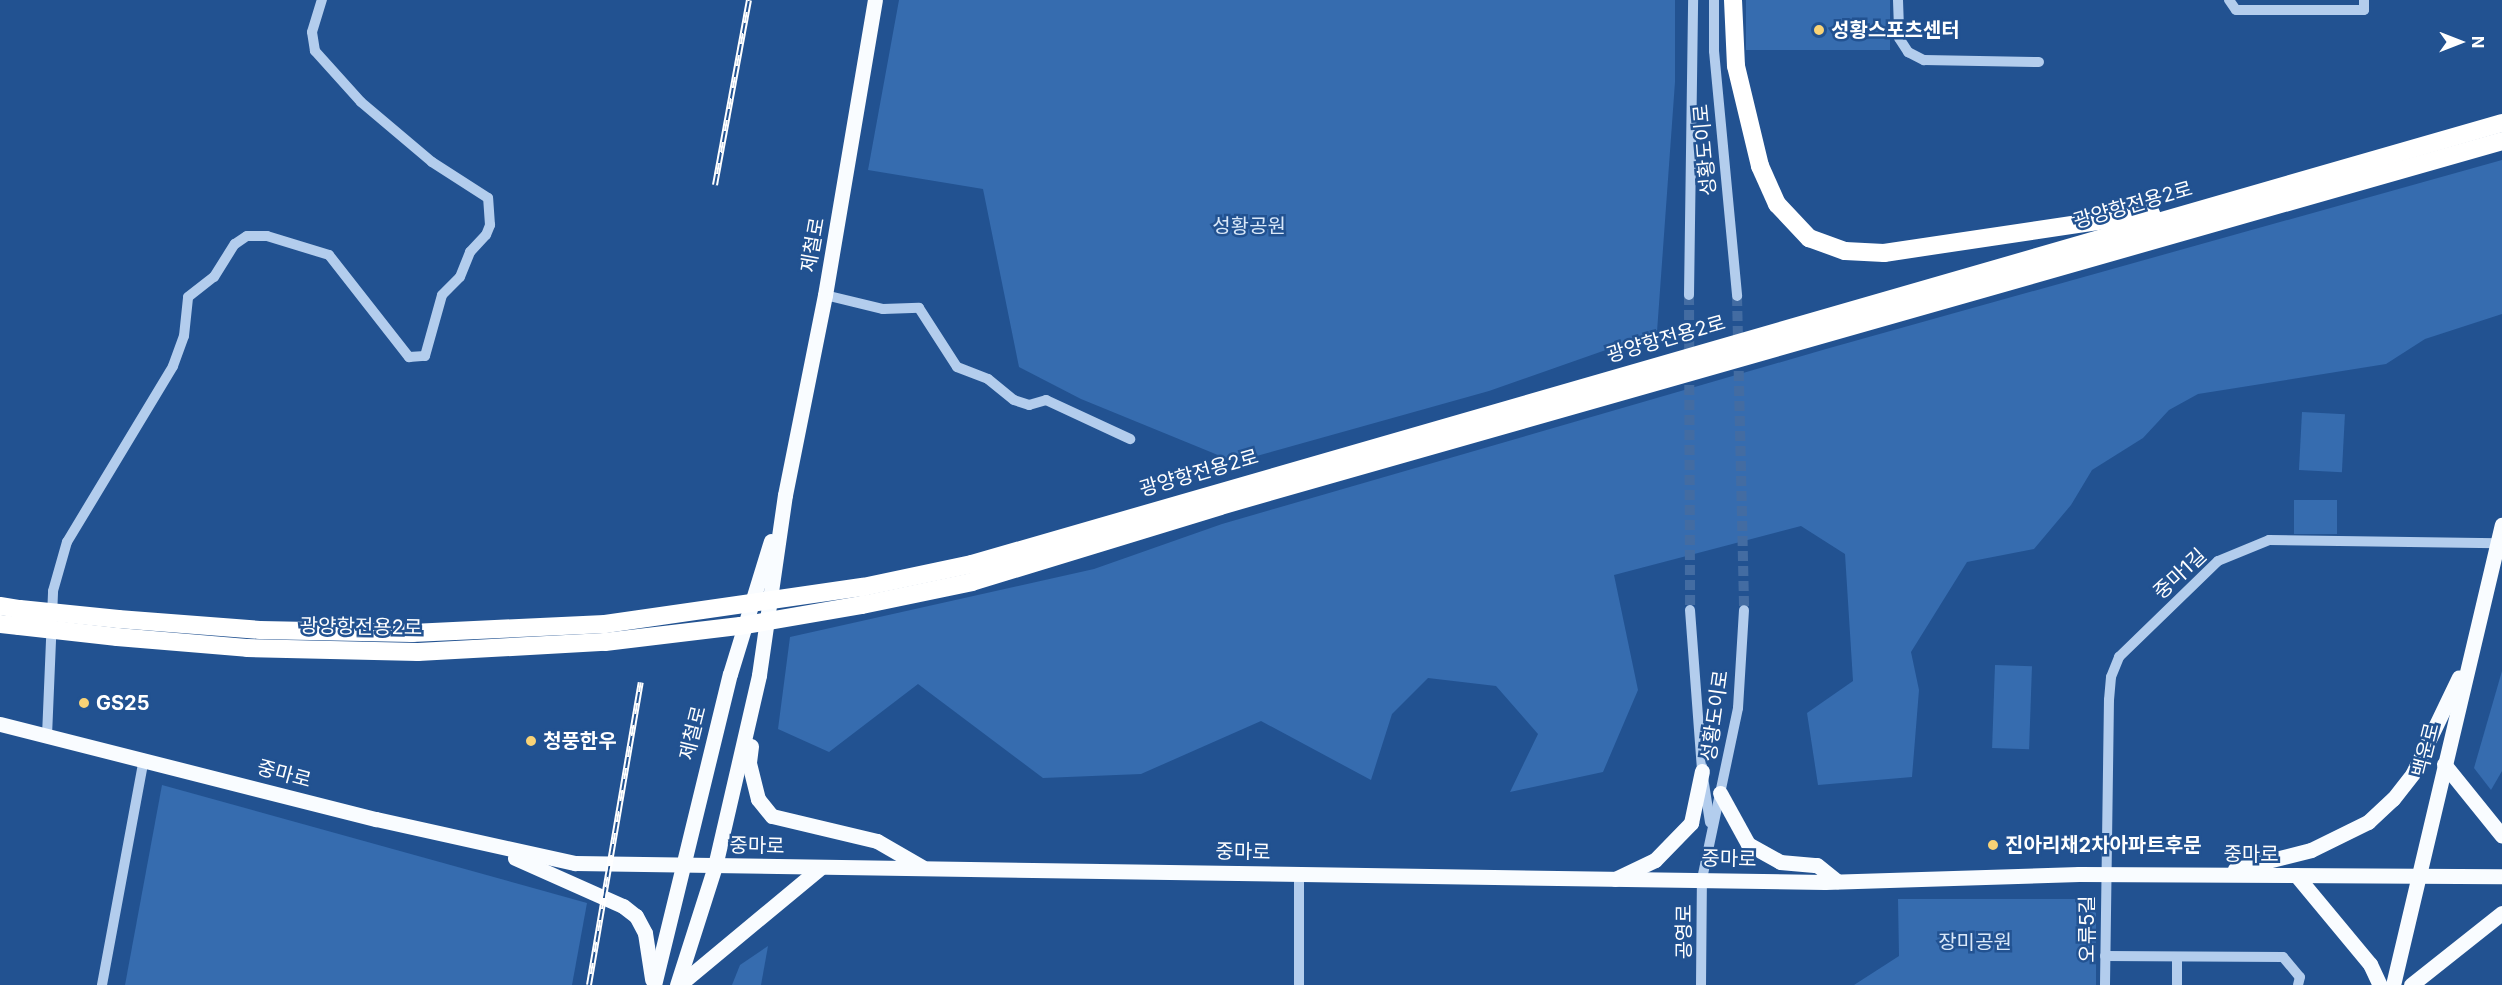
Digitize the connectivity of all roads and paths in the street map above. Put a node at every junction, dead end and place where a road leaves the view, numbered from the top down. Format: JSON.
{"nodes":[{"id":1,"x":322,"y":0,"type":"edge"},
{"id":2,"x":875,"y":0,"type":"edge"},
{"id":3,"x":1693,"y":0,"type":"edge"},
{"id":4,"x":1714,"y":0,"type":"edge"},
{"id":5,"x":1733,"y":0,"type":"edge"},
{"id":6,"x":1898,"y":0,"type":"edge"},
{"id":7,"x":2229,"y":0,"type":"edge"},
{"id":8,"x":2275,"y":5,"type":"edge"},
{"id":9,"x":2364,"y":5,"type":"edge"},
{"id":10,"x":2038,"y":62,"type":"dead end"},
{"id":11,"x":2502,"y":123,"type":"edge"},
{"id":12,"x":2502,"y":141,"type":"edge"},
{"id":13,"x":2227,"y":201,"type":"junction"},
{"id":14,"x":825,"y":295,"type":"junction"},
{"id":15,"x":1689,"y":296,"type":"tunnel mouth"},
{"id":16,"x":1737,"y":296,"type":"tunnel mouth"},
{"id":17,"x":1130,"y":440,"type":"dead end"},
{"id":18,"x":785,"y":495,"type":"junction"},
{"id":19,"x":2502,"y":525,"type":"edge"},
{"id":20,"x":2498,"y":543,"type":"junction"},
{"id":21,"x":862,"y":596,"type":"junction"},
{"id":22,"x":0,"y":606,"type":"edge"},
{"id":23,"x":1690,"y":610,"type":"tunnel mouth"},
{"id":24,"x":1744,"y":610,"type":"tunnel mouth"},
{"id":25,"x":20,"y":618,"type":"junction"},
{"id":26,"x":0,"y":624,"type":"edge"},
{"id":27,"x":2472,"y":650,"type":"junction"},
{"id":28,"x":759,"y":675,"type":"junction"},
{"id":29,"x":0,"y":724,"type":"edge"},
{"id":30,"x":47,"y":736,"type":"junction"},
{"id":31,"x":144,"y":759,"type":"junction"},
{"id":32,"x":2445,"y":764,"type":"junction"},
{"id":33,"x":1702,"y":771,"type":"junction"},
{"id":34,"x":1720,"y":793,"type":"junction"},
{"id":35,"x":1711,"y":825,"type":"junction"},
{"id":36,"x":2502,"y":836,"type":"edge"},
{"id":37,"x":484,"y":845,"type":"junction"},
{"id":38,"x":682,"y":866,"type":"junction"},
{"id":39,"x":716,"y":866,"type":"junction"},
{"id":40,"x":820,"y":868,"type":"junction"},
{"id":41,"x":925,"y":868,"type":"junction"},
{"id":42,"x":1299,"y":874,"type":"junction"},
{"id":43,"x":2106,"y":874,"type":"junction"},
{"id":44,"x":2212,"y":875,"type":"junction"},
{"id":45,"x":2296,"y":875,"type":"junction"},
{"id":46,"x":2417,"y":876,"type":"junction"},
{"id":47,"x":2502,"y":876,"type":"edge"},
{"id":48,"x":1615,"y":879,"type":"junction"},
{"id":49,"x":1702,"y":879,"type":"junction"},
{"id":50,"x":1837,"y":882,"type":"junction"},
{"id":51,"x":2502,"y":913,"type":"edge"},
{"id":52,"x":2105,"y":956,"type":"junction"},
{"id":53,"x":2177,"y":957,"type":"junction"},
{"id":54,"x":102,"y":985,"type":"edge"},
{"id":55,"x":654,"y":985,"type":"edge"},
{"id":56,"x":678,"y":985,"type":"edge"},
{"id":57,"x":1299,"y":985,"type":"edge"},
{"id":58,"x":1701,"y":985,"type":"edge"},
{"id":59,"x":2105,"y":985,"type":"edge"},
{"id":60,"x":2177,"y":985,"type":"edge"},
{"id":61,"x":2298,"y":985,"type":"edge"},
{"id":62,"x":2380,"y":985,"type":"edge"},
{"id":63,"x":2393,"y":985,"type":"edge"},
{"id":64,"x":2411,"y":985,"type":"edge"}],
"edges":[{"from":1,"to":30,"type":"street"},
{"from":2,"to":14,"type":"main road","name":"제철로"},
{"from":3,"to":15,"type":"street","name":"성황도이로"},
{"from":4,"to":16,"type":"street","name":"성황도이로"},
{"from":5,"to":13,"type":"highway"},
{"from":6,"to":10,"type":"street"},
{"from":7,"to":8,"type":"street"},
{"from":8,"to":9,"type":"street"},
{"from":11,"to":13,"type":"highway","name":"광양항전용2로"},
{"from":12,"to":21,"type":"highway","name":"광양항전용2로"},
{"from":13,"to":21,"type":"highway","name":"광양항전용2로"},
{"from":14,"to":17,"type":"street"},
{"from":14,"to":18,"type":"main road","name":"제철로"},
{"from":18,"to":28,"type":"main road","name":"제철로"},
{"from":18,"to":38,"type":"main road","name":"제철로"},
{"from":19,"to":20,"type":"main road","name":"백운로"},
{"from":20,"to":27,"type":"main road","name":"백운로"},
{"from":20,"to":43,"type":"street","name":"중마1길"},
{"from":21,"to":25,"type":"highway","name":"광양항전용2로","bridge":true},
{"from":22,"to":25,"type":"highway"},
{"from":23,"to":33,"type":"street","name":"성황도이로"},
{"from":24,"to":34,"type":"street","name":"성황도이로"},
{"from":25,"to":26,"type":"highway"},
{"from":27,"to":32,"type":"main road","name":"백운로"},
{"from":27,"to":44,"type":"main road"},
{"from":28,"to":39,"type":"main road","name":"제철로"},
{"from":28,"to":41,"type":"main road"},
{"from":29,"to":30,"type":"main road","name":"중마로"},
{"from":30,"to":31,"type":"main road","name":"중마로"},
{"from":31,"to":37,"type":"main road","name":"중마로"},
{"from":31,"to":54,"type":"street"},
{"from":32,"to":36,"type":"main road"},
{"from":32,"to":46,"type":"main road","name":"백운로"},
{"from":33,"to":35,"type":"street","name":"성황도이로"},
{"from":33,"to":48,"type":"main road"},
{"from":34,"to":35,"type":"street","name":"성황도이로"},
{"from":34,"to":50,"type":"main road"},
{"from":35,"to":49,"type":"street","name":"성황도이로"},
{"from":37,"to":38,"type":"main road","name":"중마로"},
{"from":37,"to":55,"type":"main road"},
{"from":38,"to":39,"type":"main road","name":"중마로"},
{"from":38,"to":55,"type":"main road","name":"제철로"},
{"from":39,"to":40,"type":"main road","name":"중마로"},
{"from":39,"to":56,"type":"main road","name":"제철로"},
{"from":40,"to":41,"type":"main road","name":"중마로"},
{"from":40,"to":56,"type":"main road"},
{"from":41,"to":42,"type":"main road","name":"중마로"},
{"from":42,"to":48,"type":"main road","name":"중마로"},
{"from":42,"to":57,"type":"street"},
{"from":43,"to":44,"type":"main road","name":"중마로"},
{"from":43,"to":50,"type":"main road","name":"중마로"},
{"from":43,"to":52,"type":"street","name":"오류5길"},
{"from":44,"to":45,"type":"main road","name":"중마로"},
{"from":45,"to":46,"type":"main road","name":"중마로"},
{"from":45,"to":62,"type":"main road"},
{"from":46,"to":47,"type":"main road","name":"중마로"},
{"from":46,"to":63,"type":"main road","name":"백운로"},
{"from":48,"to":49,"type":"main road","name":"중마로"},
{"from":49,"to":50,"type":"main road","name":"중마로"},
{"from":49,"to":58,"type":"street","name":"공영로"},
{"from":51,"to":64,"type":"main road"},
{"from":52,"to":53,"type":"street"},
{"from":52,"to":59,"type":"street","name":"오류5길"},
{"from":53,"to":60,"type":"street"},
{"from":53,"to":61,"type":"street"}]}
